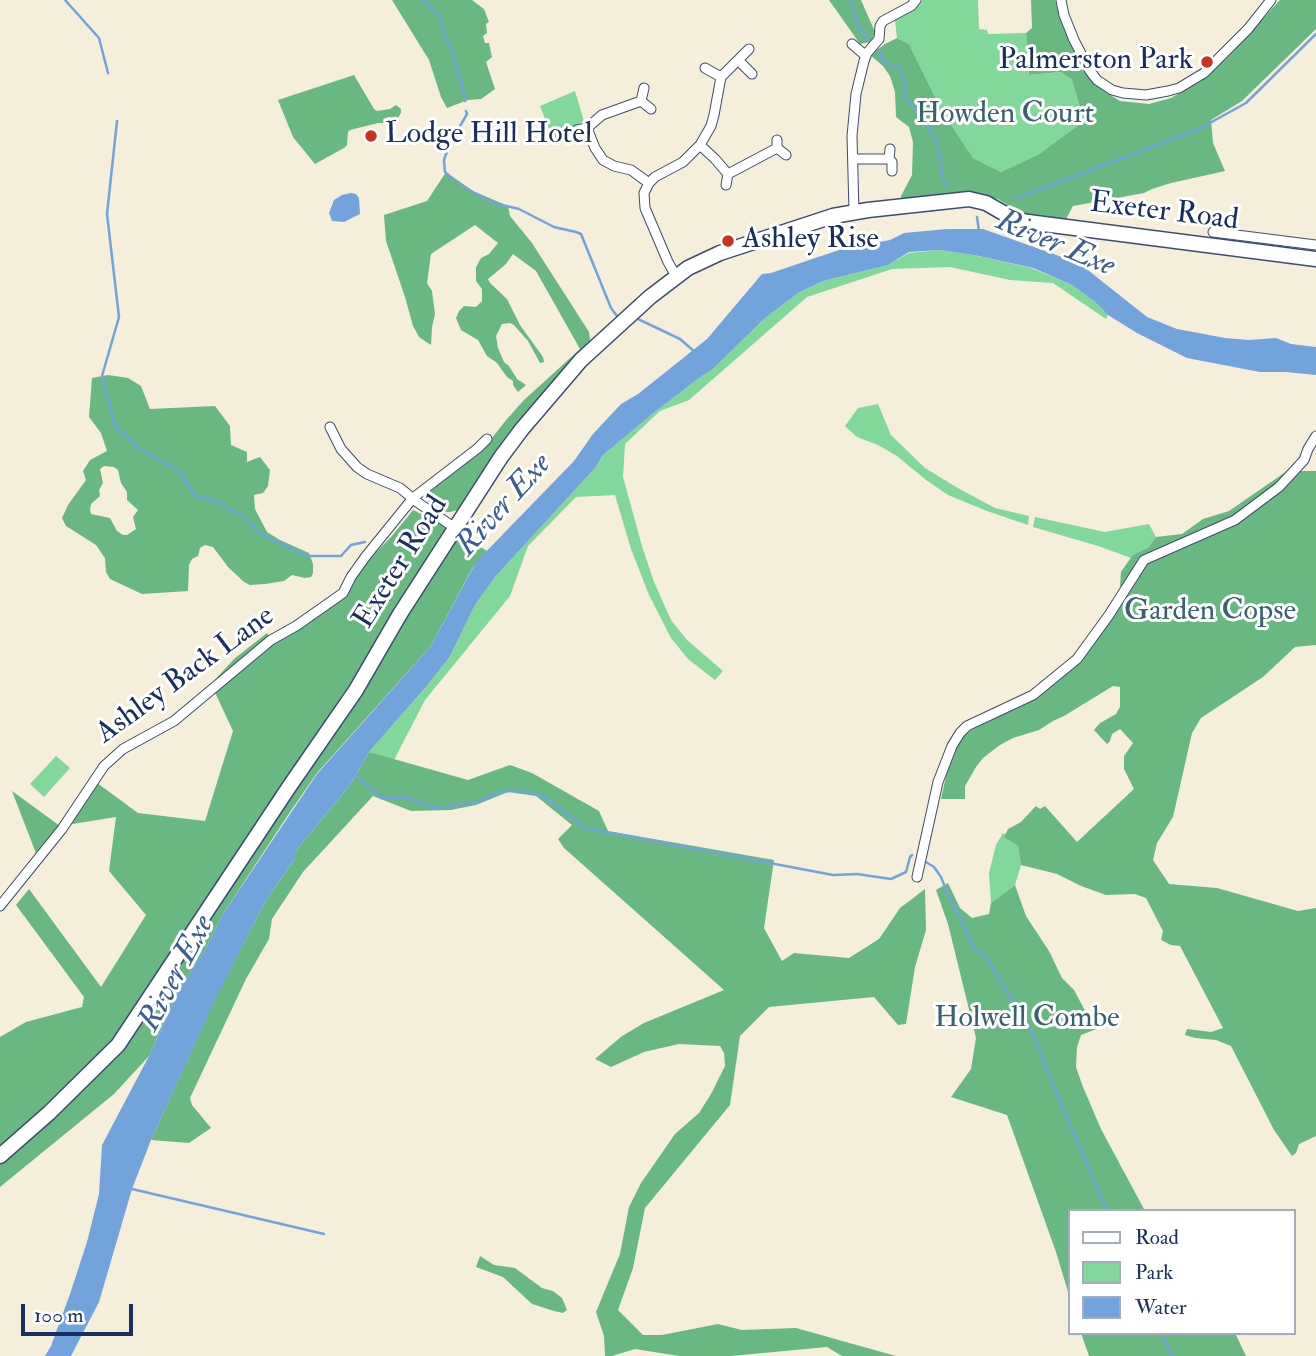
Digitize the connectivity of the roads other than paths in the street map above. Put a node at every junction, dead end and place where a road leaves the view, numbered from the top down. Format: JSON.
{"nodes":[{"id":1,"x":916,"y":0,"type":"edge"},
{"id":2,"x":1061,"y":0,"type":"edge"},
{"id":3,"x":1271,"y":0,"type":"edge"},
{"id":4,"x":852,"y":44,"type":"dead end"},
{"id":5,"x":749,"y":49,"type":"dead end"},
{"id":6,"x":866,"y":56,"type":"junction"},
{"id":7,"x":738,"y":60,"type":"junction"},
{"id":8,"x":705,"y":68,"type":"dead end"},
{"id":9,"x":752,"y":74,"type":"dead end"},
{"id":10,"x":721,"y":77,"type":"junction"},
{"id":11,"x":644,"y":88,"type":"dead end"},
{"id":12,"x":641,"y":101,"type":"junction"},
{"id":13,"x":651,"y":109,"type":"dead end"},
{"id":14,"x":587,"y":128,"type":"junction"},
{"id":15,"x":577,"y":130,"type":"dead end"},
{"id":16,"x":700,"y":145,"type":"junction"},
{"id":17,"x":786,"y":155,"type":"dead end"},
{"id":18,"x":854,"y":159,"type":"junction"},
{"id":19,"x":892,"y":171,"type":"dead end"},
{"id":20,"x":728,"y":174,"type":"junction"},
{"id":21,"x":649,"y":183,"type":"junction"},
{"id":22,"x":726,"y":185,"type":"dead end"},
{"id":23,"x":854,"y":212,"type":"junction"},
{"id":24,"x":1213,"y":232,"type":"dead end"},
{"id":25,"x":1316,"y":245,"type":"edge"},
{"id":26,"x":1316,"y":259,"type":"edge"},
{"id":27,"x":676,"y":276,"type":"junction"},
{"id":28,"x":330,"y":427,"type":"dead end"},
{"id":29,"x":1316,"y":436,"type":"edge"},
{"id":30,"x":486,"y":439,"type":"dead end"},
{"id":31,"x":413,"y":498,"type":"junction"},
{"id":32,"x":455,"y":528,"type":"junction"},
{"id":33,"x":917,"y":877,"type":"dead end"},
{"id":34,"x":0,"y":906,"type":"edge"},
{"id":35,"x":0,"y":1156,"type":"edge"}],
"edges":[{"from":1,"to":6,"type":"street"},
{"from":2,"to":3,"type":"street"},
{"from":4,"to":6,"type":"street"},
{"from":5,"to":7,"type":"street"},
{"from":6,"to":18,"type":"street"},
{"from":7,"to":9,"type":"street"},
{"from":7,"to":10,"type":"street"},
{"from":8,"to":10,"type":"street"},
{"from":10,"to":16,"type":"street"},
{"from":11,"to":12,"type":"street"},
{"from":12,"to":13,"type":"street"},
{"from":12,"to":14,"type":"street"},
{"from":14,"to":15,"type":"street"},
{"from":14,"to":21,"type":"street"},
{"from":16,"to":20,"type":"street"},
{"from":16,"to":21,"type":"street"},
{"from":17,"to":20,"type":"street"},
{"from":18,"to":19,"type":"street"},
{"from":18,"to":23,"type":"street"},
{"from":20,"to":22,"type":"street"},
{"from":21,"to":27,"type":"street"},
{"from":23,"to":26,"type":"main road","name":"Exeter Road"},
{"from":23,"to":27,"type":"main road","name":"Exeter Road"},
{"from":24,"to":25,"type":"street"},
{"from":27,"to":32,"type":"main road","name":"Exeter Road"},
{"from":28,"to":31,"type":"street"},
{"from":29,"to":33,"type":"street"},
{"from":30,"to":31,"type":"street","name":"Exeter Road"},
{"from":31,"to":32,"type":"street"},
{"from":31,"to":34,"type":"street","name":"Ashley Back Lane"},
{"from":32,"to":35,"type":"main road","name":"Exeter Road"}]}
